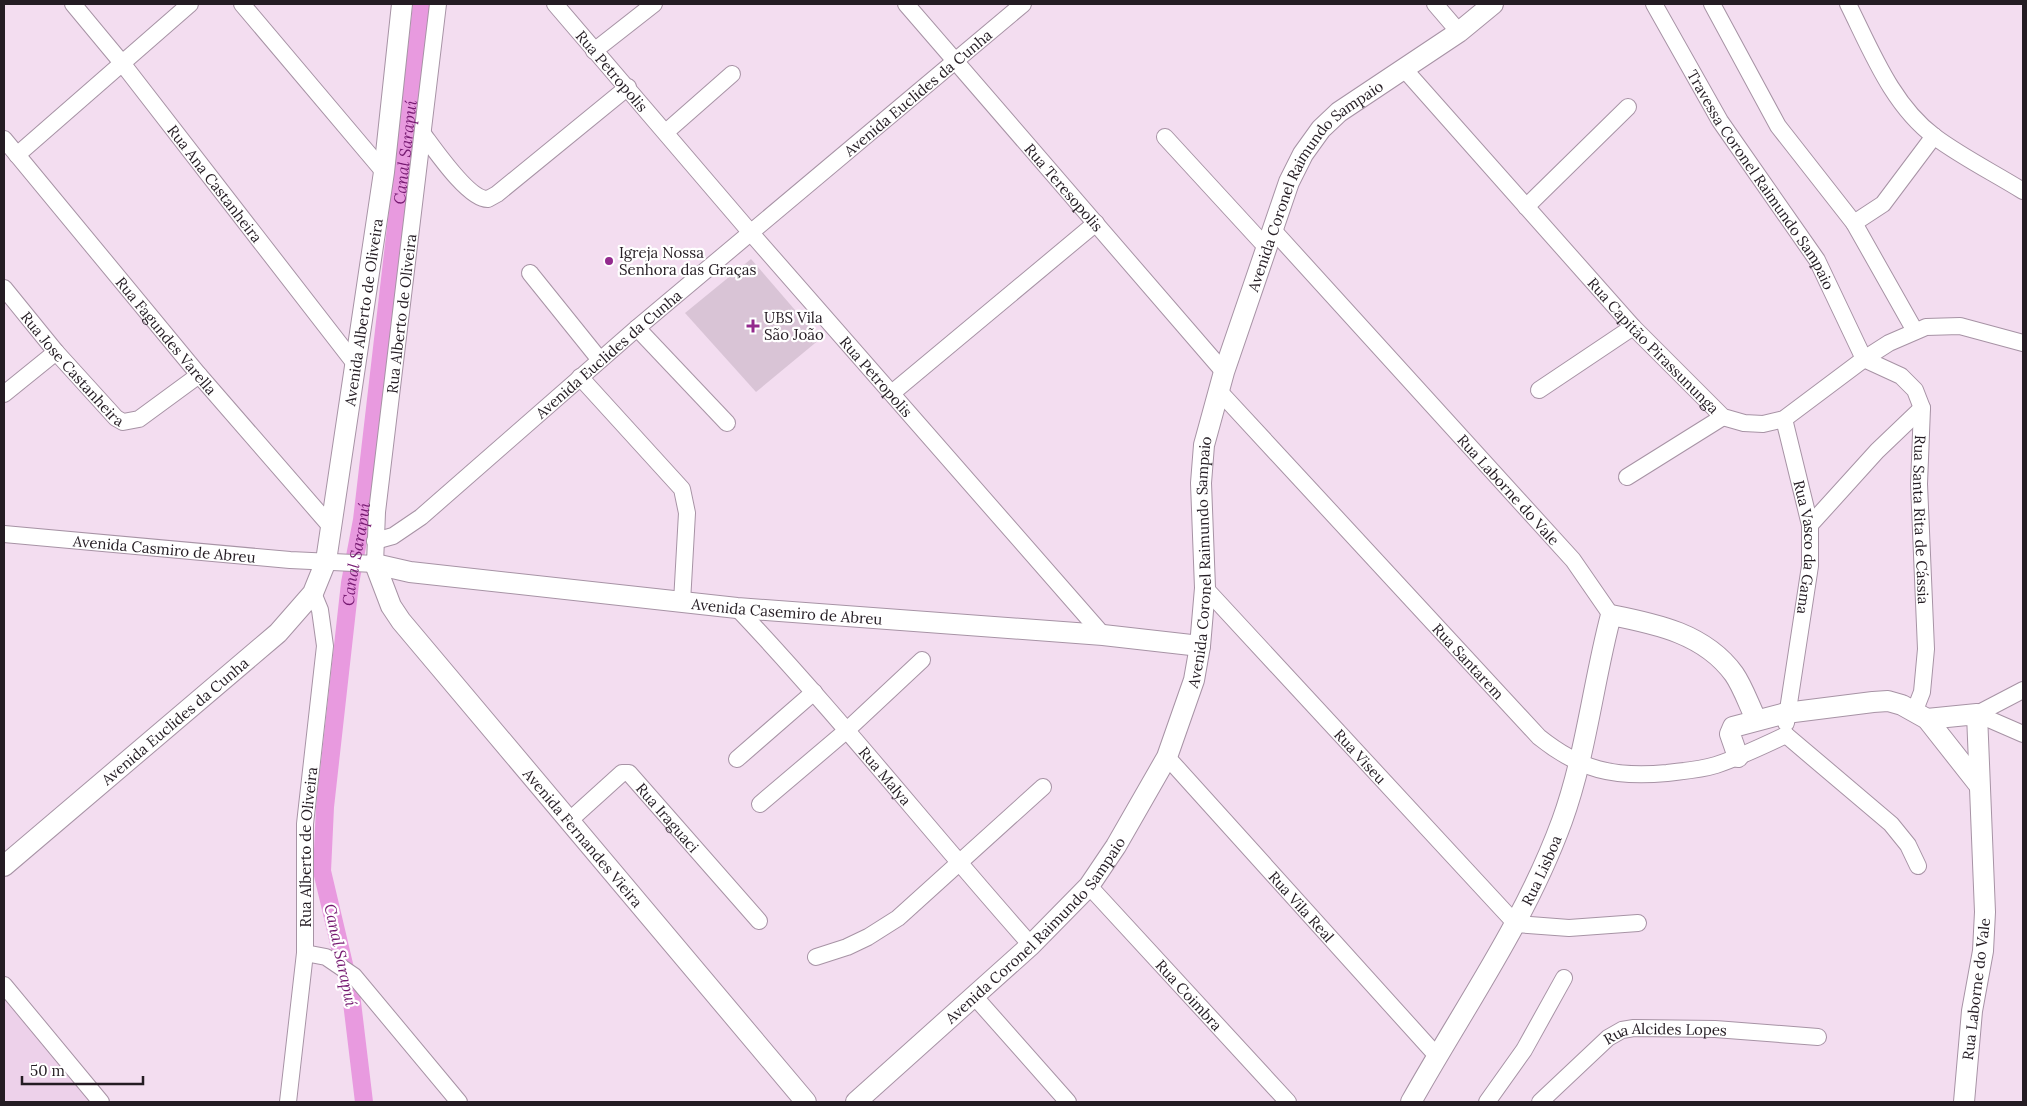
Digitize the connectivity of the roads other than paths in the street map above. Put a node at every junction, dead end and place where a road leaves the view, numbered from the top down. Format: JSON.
{"nodes":[{"id":1,"x":73,"y":4,"type":"edge"},
{"id":2,"x":190,"y":4,"type":"edge"},
{"id":3,"x":242,"y":4,"type":"edge"},
{"id":4,"x":402,"y":4,"type":"edge"},
{"id":5,"x":438,"y":4,"type":"edge"},
{"id":6,"x":555,"y":4,"type":"edge"},
{"id":7,"x":654,"y":4,"type":"edge"},
{"id":8,"x":906,"y":4,"type":"edge"},
{"id":9,"x":1023,"y":4,"type":"edge"},
{"id":10,"x":1435,"y":4,"type":"edge"},
{"id":11,"x":1493,"y":4,"type":"edge"},
{"id":12,"x":1654,"y":4,"type":"edge"},
{"id":13,"x":1712,"y":4,"type":"edge"},
{"id":14,"x":1848,"y":4,"type":"edge"},
{"id":15,"x":1460,"y":32,"type":"junction"},
{"id":16,"x":594,"y":51,"type":"junction"},
{"id":17,"x":956,"y":59,"type":"junction"},
{"id":18,"x":122,"y":63,"type":"junction"},
{"id":19,"x":1405,"y":70,"type":"junction"},
{"id":20,"x":732,"y":74,"type":"dead end"},
{"id":21,"x":628,"y":87,"type":"junction"},
{"id":22,"x":1628,"y":108,"type":"dead end"},
{"id":23,"x":666,"y":132,"type":"junction"},
{"id":24,"x":423,"y":134,"type":"junction"},
{"id":25,"x":1934,"y":136,"type":"junction"},
{"id":26,"x":1165,"y":137,"type":"dead end"},
{"id":27,"x":4,"y":139,"type":"edge"},
{"id":28,"x":17,"y":155,"type":"junction"},
{"id":29,"x":384,"y":172,"type":"junction"},
{"id":30,"x":2023,"y":190,"type":"edge"},
{"id":31,"x":1526,"y":208,"type":"junction"},
{"id":32,"x":1096,"y":223,"type":"junction"},
{"id":33,"x":1854,"y":223,"type":"junction"},
{"id":34,"x":1272,"y":229,"type":"junction"},
{"id":35,"x":751,"y":233,"type":"junction"},
{"id":36,"x":1266,"y":248,"type":"junction"},
{"id":37,"x":530,"y":273,"type":"dead end"},
{"id":38,"x":4,"y":288,"type":"edge"},
{"id":39,"x":1633,"y":327,"type":"junction"},
{"id":40,"x":638,"y":328,"type":"junction"},
{"id":41,"x":1914,"y":331,"type":"junction"},
{"id":42,"x":2023,"y":343,"type":"edge"},
{"id":43,"x":56,"y":352,"type":"junction"},
{"id":44,"x":1864,"y":359,"type":"junction"},
{"id":45,"x":600,"y":360,"type":"junction"},
{"id":46,"x":356,"y":365,"type":"junction"},
{"id":47,"x":200,"y":374,"type":"junction"},
{"id":48,"x":580,"y":377,"type":"junction"},
{"id":49,"x":1221,"y":381,"type":"junction"},
{"id":50,"x":1539,"y":390,"type":"dead end"},
{"id":51,"x":892,"y":393,"type":"junction"},
{"id":52,"x":4,"y":394,"type":"edge"},
{"id":53,"x":1922,"y":408,"type":"junction"},
{"id":54,"x":1723,"y":417,"type":"junction"},
{"id":55,"x":1784,"y":419,"type":"junction"},
{"id":56,"x":727,"y":423,"type":"dead end"},
{"id":57,"x":1627,"y":477,"type":"dead end"},
{"id":58,"x":1810,"y":525,"type":"junction"},
{"id":59,"x":332,"y":528,"type":"junction"},
{"id":60,"x":4,"y":534,"type":"edge"},
{"id":61,"x":375,"y":541,"type":"junction"},
{"id":62,"x":333,"y":561,"type":"junction"},
{"id":63,"x":370,"y":563,"type":"junction"},
{"id":64,"x":1205,"y":588,"type":"junction"},
{"id":65,"x":313,"y":594,"type":"junction"},
{"id":66,"x":682,"y":602,"type":"junction"},
{"id":67,"x":737,"y":608,"type":"junction"},
{"id":68,"x":1611,"y":615,"type":"junction"},
{"id":69,"x":1103,"y":635,"type":"junction"},
{"id":70,"x":1200,"y":646,"type":"junction"},
{"id":71,"x":922,"y":660,"type":"dead end"},
{"id":72,"x":2023,"y":690,"type":"edge"},
{"id":73,"x":814,"y":692,"type":"junction"},
{"id":74,"x":1786,"y":713,"type":"junction"},
{"id":75,"x":1977,"y":714,"type":"junction"},
{"id":76,"x":1921,"y":715,"type":"junction"},
{"id":77,"x":1756,"y":719,"type":"junction"},
{"id":78,"x":846,"y":731,"type":"junction"},
{"id":79,"x":2023,"y":734,"type":"edge"},
{"id":80,"x":1786,"y":735,"type":"junction"},
{"id":81,"x":1166,"y":757,"type":"junction"},
{"id":82,"x":1738,"y":757,"type":"junction"},
{"id":83,"x":737,"y":759,"type":"dead end"},
{"id":84,"x":1577,"y":763,"type":"junction"},
{"id":85,"x":1979,"y":785,"type":"junction"},
{"id":86,"x":1043,"y":787,"type":"dead end"},
{"id":87,"x":760,"y":804,"type":"dead end"},
{"id":88,"x":570,"y":820,"type":"junction"},
{"id":89,"x":958,"y":863,"type":"junction"},
{"id":90,"x":4,"y":866,"type":"edge"},
{"id":91,"x":1918,"y":866,"type":"dead end"},
{"id":92,"x":1089,"y":886,"type":"junction"},
{"id":93,"x":759,"y":921,"type":"dead end"},
{"id":94,"x":1638,"y":923,"type":"dead end"},
{"id":95,"x":1516,"y":924,"type":"junction"},
{"id":96,"x":1031,"y":945,"type":"junction"},
{"id":97,"x":305,"y":953,"type":"junction"},
{"id":98,"x":816,"y":957,"type":"dead end"},
{"id":99,"x":1564,"y":978,"type":"dead end"},
{"id":100,"x":4,"y":985,"type":"edge"},
{"id":101,"x":975,"y":997,"type":"junction"},
{"id":102,"x":1818,"y":1037,"type":"dead end"},
{"id":103,"x":1437,"y":1056,"type":"junction"},
{"id":104,"x":887,"y":1075,"type":"junction"},
{"id":105,"x":101,"y":1102,"type":"edge"},
{"id":106,"x":288,"y":1102,"type":"edge"},
{"id":107,"x":459,"y":1102,"type":"edge"},
{"id":108,"x":806,"y":1102,"type":"edge"},
{"id":109,"x":856,"y":1102,"type":"edge"},
{"id":110,"x":877,"y":1102,"type":"edge"},
{"id":111,"x":1068,"y":1102,"type":"edge"},
{"id":112,"x":1288,"y":1102,"type":"edge"},
{"id":113,"x":1412,"y":1102,"type":"edge"},
{"id":114,"x":1488,"y":1102,"type":"edge"},
{"id":115,"x":1540,"y":1102,"type":"edge"},
{"id":116,"x":1964,"y":1102,"type":"edge"}],
"edges":[{"from":1,"to":18,"type":"street","name":"Rua Ana Castanheira"},
{"from":2,"to":18,"type":"street"},
{"from":3,"to":29,"type":"street"},
{"from":4,"to":29,"type":"main road","name":"Avenida Alberto de Oliveira"},
{"from":5,"to":24,"type":"street","name":"Rua Alberto de Oliveira"},
{"from":6,"to":16,"type":"street","name":"Rua Petropolis"},
{"from":7,"to":16,"type":"street"},
{"from":8,"to":17,"type":"street","name":"Rua Teresopolis"},
{"from":9,"to":17,"type":"street","name":"Avenida Euclides da Cunha"},
{"from":10,"to":15,"type":"street"},
{"from":11,"to":15,"type":"main road","name":"Avenida Coronel Raimundo Sampaio"},
{"from":12,"to":44,"type":"street","name":"Travessa Coronel Raimundo Sampaio"},
{"from":13,"to":33,"type":"street"},
{"from":14,"to":25,"type":"street"},
{"from":15,"to":19,"type":"main road","name":"Avenida Coronel Raimundo Sampaio"},
{"from":16,"to":21,"type":"street","name":"Rua Petropolis"},
{"from":17,"to":32,"type":"street","name":"Rua Teresopolis"},
{"from":17,"to":35,"type":"street","name":"Avenida Euclides da Cunha"},
{"from":18,"to":28,"type":"street"},
{"from":18,"to":46,"type":"street","name":"Rua Ana Castanheira"},
{"from":19,"to":31,"type":"street","name":"Rua Capitão Pirassununga"},
{"from":19,"to":34,"type":"main road","name":"Avenida Coronel Raimundo Sampaio"},
{"from":20,"to":23,"type":"street"},
{"from":21,"to":23,"type":"street","name":"Rua Petropolis"},
{"from":21,"to":24,"type":"street"},
{"from":22,"to":31,"type":"street"},
{"from":23,"to":35,"type":"street","name":"Rua Petropolis"},
{"from":24,"to":61,"type":"street","name":"Rua Alberto de Oliveira"},
{"from":25,"to":30,"type":"street"},
{"from":25,"to":33,"type":"street"},
{"from":26,"to":36,"type":"street"},
{"from":27,"to":28,"type":"street","name":"Rua Fagundes Varella"},
{"from":28,"to":47,"type":"street","name":"Rua Fagundes Varella"},
{"from":29,"to":46,"type":"main road","name":"Avenida Alberto de Oliveira"},
{"from":31,"to":39,"type":"street","name":"Rua Capitão Pirassununga"},
{"from":32,"to":49,"type":"street","name":"Rua Teresopolis"},
{"from":32,"to":51,"type":"street"},
{"from":33,"to":41,"type":"street"},
{"from":34,"to":36,"type":"main road","name":"Avenida Coronel Raimundo Sampaio"},
{"from":34,"to":68,"type":"street","name":"Rua Laborne do Vale"},
{"from":35,"to":40,"type":"street","name":"Avenida Euclides da Cunha"},
{"from":35,"to":51,"type":"street","name":"Rua Petropolis"},
{"from":36,"to":49,"type":"main road","name":"Avenida Coronel Raimundo Sampaio"},
{"from":37,"to":45,"type":"street"},
{"from":38,"to":43,"type":"street","name":"Rua Jose Castanheira"},
{"from":39,"to":50,"type":"street"},
{"from":39,"to":54,"type":"street","name":"Rua Capitão Pirassununga"},
{"from":40,"to":45,"type":"street","name":"Avenida Euclides da Cunha"},
{"from":40,"to":56,"type":"street"},
{"from":41,"to":42,"type":"street","name":"Rua Capitão Pirassununga"},
{"from":41,"to":44,"type":"street","name":"Rua Capitão Pirassununga"},
{"from":43,"to":47,"type":"street","name":"Rua Jose Castanheira"},
{"from":43,"to":52,"type":"street"},
{"from":44,"to":53,"type":"street","name":"Rua Santa Rita de Cássia"},
{"from":44,"to":55,"type":"street","name":"Rua Capitão Pirassununga"},
{"from":45,"to":48,"type":"street","name":"Avenida Euclides da Cunha"},
{"from":46,"to":59,"type":"main road","name":"Avenida Alberto de Oliveira"},
{"from":47,"to":59,"type":"street","name":"Rua Fagundes Varella"},
{"from":48,"to":61,"type":"street","name":"Avenida Euclides da Cunha"},
{"from":48,"to":66,"type":"street"},
{"from":49,"to":64,"type":"main road","name":"Avenida Coronel Raimundo Sampaio"},
{"from":49,"to":84,"type":"street","name":"Rua Santarem"},
{"from":51,"to":69,"type":"street","name":"Rua Petropolis"},
{"from":53,"to":58,"type":"street"},
{"from":53,"to":76,"type":"street","name":"Rua Santa Rita de Cássia"},
{"from":54,"to":55,"type":"street","name":"Rua Capitão Pirassununga"},
{"from":54,"to":57,"type":"street"},
{"from":55,"to":58,"type":"street","name":"Rua Vasco da Gama"},
{"from":58,"to":74,"type":"street","name":"Rua Vasco da Gama"},
{"from":59,"to":62,"type":"main road","name":"Avenida Alberto de Oliveira"},
{"from":60,"to":62,"type":"street","name":"Avenida Casmiro de Abreu"},
{"from":61,"to":63,"type":"street","name":"Rua Alberto de Oliveira"},
{"from":62,"to":63,"type":"street","name":"Avenida Casmiro de Abreu"},
{"from":62,"to":65,"type":"main road","name":"Avenida Euclides da Cunha"},
{"from":63,"to":66,"type":"main road","name":"Avenida Casemiro de Abreu"},
{"from":63,"to":88,"type":"main road","name":"Avenida Fernandes Vieira"},
{"from":64,"to":70,"type":"main road","name":"Avenida Coronel Raimundo Sampaio"},
{"from":64,"to":95,"type":"street","name":"Rua Viseu"},
{"from":65,"to":90,"type":"main road","name":"Avenida Euclides da Cunha"},
{"from":65,"to":97,"type":"street","name":"Rua Alberto de Oliveira"},
{"from":66,"to":67,"type":"main road","name":"Avenida Casemiro de Abreu"},
{"from":67,"to":69,"type":"main road","name":"Avenida Casemiro de Abreu"},
{"from":67,"to":73,"type":"street","name":"Rua Malya"},
{"from":68,"to":77,"type":"main road"},
{"from":68,"to":84,"type":"main road","name":"Rua Lisboa"},
{"from":69,"to":70,"type":"main road","name":"Avenida Casemiro de Abreu"},
{"from":70,"to":81,"type":"main road","name":"Avenida Coronel Raimundo Sampaio"},
{"from":71,"to":78,"type":"street"},
{"from":72,"to":75,"type":"street"},
{"from":73,"to":78,"type":"street","name":"Rua Malya"},
{"from":73,"to":83,"type":"street"},
{"from":74,"to":76,"type":"main road"},
{"from":74,"to":77,"type":"main road"},
{"from":74,"to":80,"type":"street","name":"Rua Vasco da Gama"},
{"from":75,"to":76,"type":"main road"},
{"from":75,"to":79,"type":"street"},
{"from":75,"to":85,"type":"main road","name":"Rua Laborne do Vale"},
{"from":76,"to":85,"type":"main road"},
{"from":77,"to":82,"type":"main road"},
{"from":78,"to":87,"type":"street"},
{"from":78,"to":89,"type":"street","name":"Rua Malya"},
{"from":80,"to":82,"type":"street","name":"Rua Santarem"},
{"from":80,"to":91,"type":"street"},
{"from":81,"to":92,"type":"main road","name":"Avenida Coronel Raimundo Sampaio"},
{"from":81,"to":103,"type":"street","name":"Rua Vila Real"},
{"from":82,"to":84,"type":"street","name":"Rua Santarem"},
{"from":84,"to":95,"type":"main road","name":"Rua Lisboa"},
{"from":85,"to":116,"type":"main road","name":"Rua Laborne do Vale"},
{"from":86,"to":89,"type":"street"},
{"from":88,"to":93,"type":"street","name":"Rua Iraguaci"},
{"from":88,"to":108,"type":"main road","name":"Avenida Fernandes Vieira"},
{"from":89,"to":96,"type":"street","name":"Rua Malya"},
{"from":89,"to":98,"type":"street"},
{"from":92,"to":96,"type":"main road","name":"Avenida Coronel Raimundo Sampaio"},
{"from":92,"to":112,"type":"street","name":"Rua Coimbra"},
{"from":94,"to":95,"type":"street"},
{"from":95,"to":103,"type":"main road","name":"Rua Lisboa"},
{"from":96,"to":101,"type":"main road","name":"Avenida Coronel Raimundo Sampaio"},
{"from":97,"to":106,"type":"street","name":"Rua Alberto de Oliveira"},
{"from":97,"to":107,"type":"street"},
{"from":99,"to":114,"type":"street"},
{"from":100,"to":105,"type":"street"},
{"from":101,"to":104,"type":"main road","name":"Avenida Coronel Raimundo Sampaio"},
{"from":101,"to":111,"type":"street"},
{"from":102,"to":115,"type":"street","name":"Rua Alcides Lopes"},
{"from":103,"to":113,"type":"main road","name":"Rua Lisboa"},
{"from":104,"to":109,"type":"main road","name":"Avenida Coronel Raimundo Sampaio"},
{"from":104,"to":110,"type":"main road"}]}
